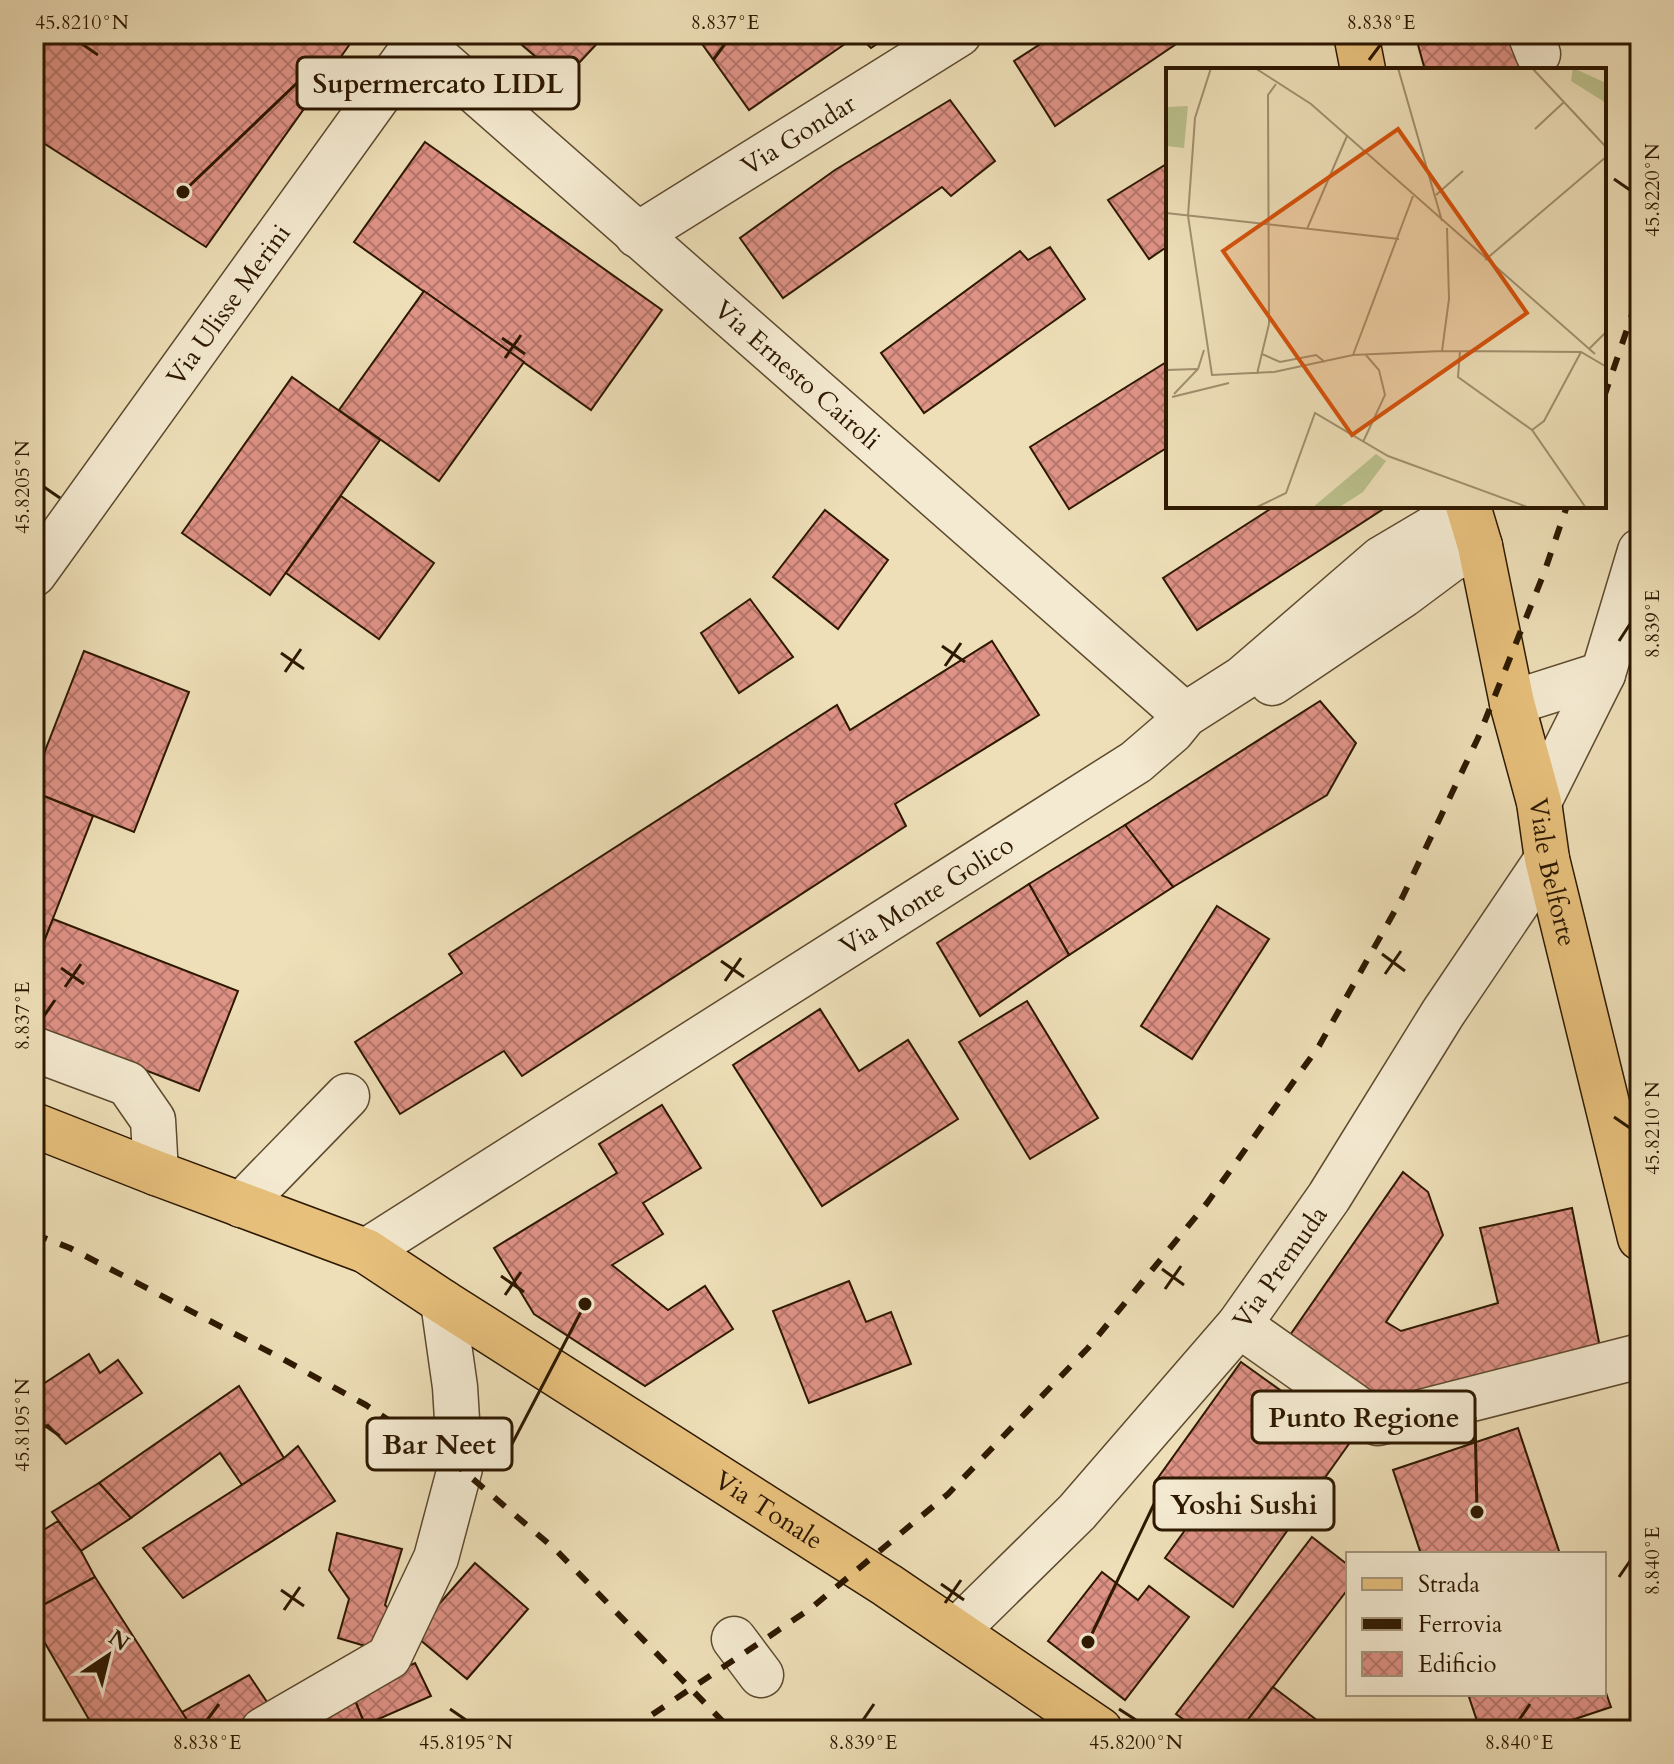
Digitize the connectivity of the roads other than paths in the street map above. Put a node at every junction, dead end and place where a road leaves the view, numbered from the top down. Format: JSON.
{"nodes":[{"id":1,"x":959,"y":34,"type":"edge"},
{"id":2,"x":1356,"y":34,"type":"edge"},
{"id":3,"x":417,"y":36,"type":"edge"},
{"id":4,"x":1363,"y":68,"type":"edge"},
{"id":5,"x":637,"y":235,"type":"junction"},
{"id":6,"x":1459,"y":508,"type":"edge"},
{"id":7,"x":1474,"y":526,"type":"edge"},
{"id":8,"x":1640,"y":551,"type":"edge"},
{"id":9,"x":34,"y":574,"type":"edge"},
{"id":10,"x":1633,"y":596,"type":"edge"},
{"id":11,"x":1603,"y":674,"type":"junction"},
{"id":12,"x":1512,"y":703,"type":"junction"},
{"id":13,"x":1185,"y":715,"type":"junction"},
{"id":14,"x":1136,"y":762,"type":"junction"},
{"id":15,"x":1539,"y":802,"type":"junction"},
{"id":16,"x":1547,"y":859,"type":"junction"},
{"id":17,"x":34,"y":1049,"type":"edge"},
{"id":18,"x":347,"y":1096,"type":"dead end"},
{"id":19,"x":34,"y":1125,"type":"edge"},
{"id":20,"x":156,"y":1173,"type":"junction"},
{"id":21,"x":241,"y":1205,"type":"junction"},
{"id":22,"x":1640,"y":1236,"type":"edge"},
{"id":23,"x":366,"y":1251,"type":"junction"},
{"id":24,"x":443,"y":1302,"type":"junction"},
{"id":25,"x":1239,"y":1325,"type":"junction"},
{"id":26,"x":1640,"y":1356,"type":"edge"},
{"id":27,"x":956,"y":1631,"type":"junction"},
{"id":28,"x":734,"y":1639,"type":"dead end"},
{"id":29,"x":761,"y":1675,"type":"dead end"},
{"id":30,"x":1075,"y":1723,"type":"edge"},
{"id":31,"x":263,"y":1730,"type":"edge"}],
"edges":[{"from":1,"to":5,"type":"street","name":"Via Gondar"},
{"from":2,"to":4,"type":"main road"},
{"from":3,"to":5,"type":"street","name":"Via Ernesto Cairoli"},
{"from":3,"to":9,"type":"street","name":"Via Ulisse Merini"},
{"from":5,"to":13,"type":"street","name":"Via Ernesto Cairoli"},
{"from":6,"to":13,"type":"street","name":"Via Monte Golico"},
{"from":7,"to":12,"type":"main road","name":"Viale Belforte"},
{"from":7,"to":14,"type":"street"},
{"from":8,"to":10,"type":"street"},
{"from":10,"to":11,"type":"street"},
{"from":11,"to":12,"type":"street"},
{"from":11,"to":15,"type":"street"},
{"from":12,"to":15,"type":"main road","name":"Viale Belforte"},
{"from":13,"to":14,"type":"street","name":"Via Monte Golico"},
{"from":14,"to":23,"type":"street","name":"Via Monte Golico"},
{"from":15,"to":16,"type":"main road","name":"Viale Belforte"},
{"from":16,"to":22,"type":"main road","name":"Viale Belforte"},
{"from":16,"to":25,"type":"street","name":"Via Premuda"},
{"from":17,"to":20,"type":"street"},
{"from":18,"to":21,"type":"street"},
{"from":19,"to":20,"type":"main road","name":"Via Tonale"},
{"from":20,"to":21,"type":"main road","name":"Via Tonale"},
{"from":21,"to":23,"type":"main road","name":"Via Tonale"},
{"from":23,"to":24,"type":"main road","name":"Via Tonale"},
{"from":24,"to":27,"type":"main road","name":"Via Tonale"},
{"from":24,"to":31,"type":"street"},
{"from":25,"to":26,"type":"street"},
{"from":25,"to":27,"type":"street","name":"Via Premuda"},
{"from":27,"to":30,"type":"main road","name":"Via Tonale"},
{"from":28,"to":29,"type":"street"}]}
